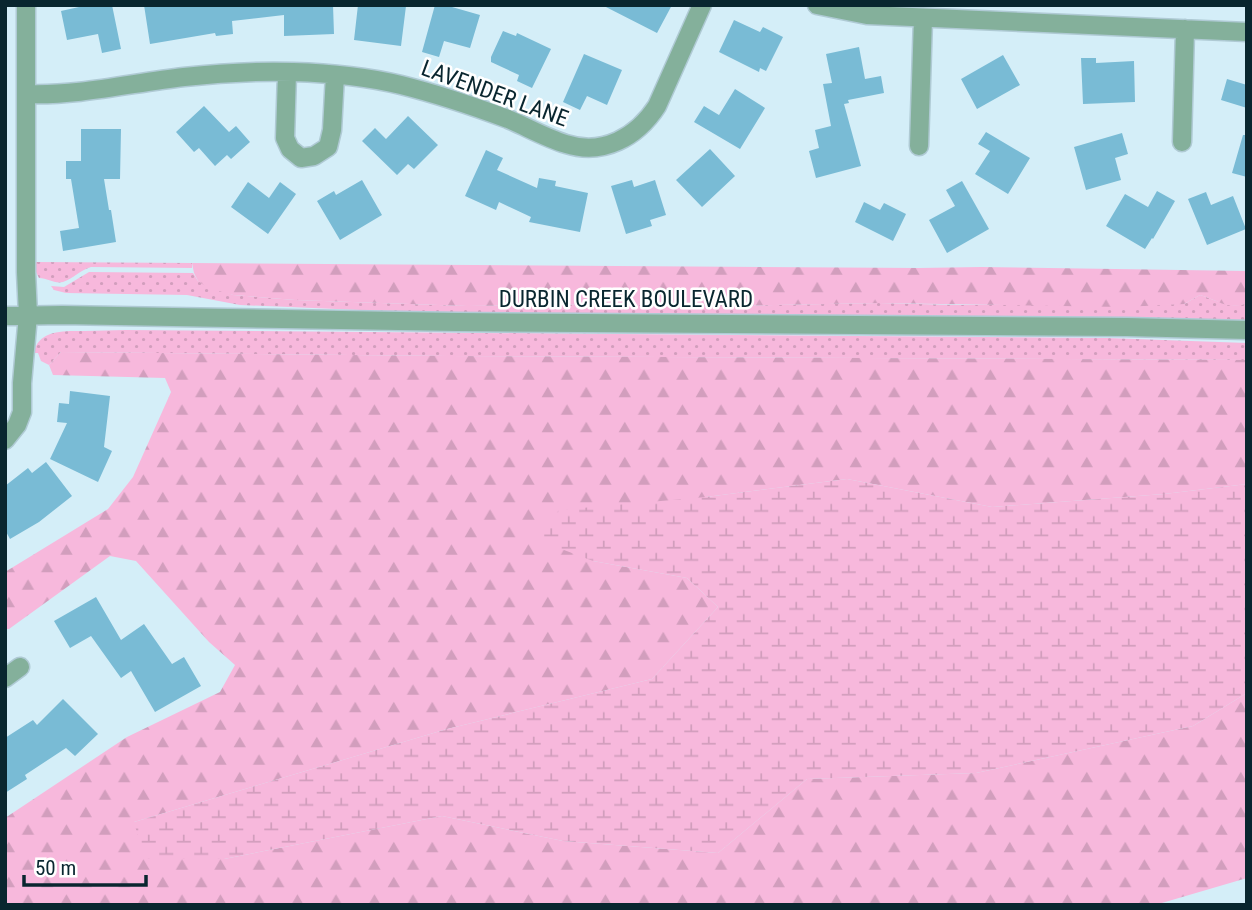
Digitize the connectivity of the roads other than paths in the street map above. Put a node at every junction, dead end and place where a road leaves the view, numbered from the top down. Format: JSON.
{"nodes":[{"id":1,"x":26,"y":5,"type":"edge"},
{"id":2,"x":702,"y":5,"type":"edge"},
{"id":3,"x":817,"y":5,"type":"edge"},
{"id":4,"x":923,"y":18,"type":"junction"},
{"id":5,"x":1185,"y":29,"type":"junction"},
{"id":6,"x":1247,"y":32,"type":"edge"},
{"id":7,"x":288,"y":73,"type":"junction"},
{"id":8,"x":335,"y":75,"type":"junction"},
{"id":9,"x":26,"y":94,"type":"junction"},
{"id":10,"x":1182,"y":142,"type":"dead end"},
{"id":11,"x":919,"y":146,"type":"dead end"},
{"id":12,"x":28,"y":315,"type":"junction"},
{"id":13,"x":5,"y":316,"type":"edge"},
{"id":14,"x":1247,"y":330,"type":"edge"},
{"id":15,"x":5,"y":440,"type":"edge"}],
"edges":[{"from":1,"to":9,"type":"street"},
{"from":2,"to":8,"type":"street","name":"LAVENDER LANE"},
{"from":3,"to":4,"type":"street"},
{"from":4,"to":5,"type":"street"},
{"from":4,"to":11,"type":"street"},
{"from":5,"to":6,"type":"street"},
{"from":5,"to":10,"type":"street"},
{"from":7,"to":8,"type":"street","name":"LAVENDER LANE"},
{"from":7,"to":8,"type":"street"},
{"from":7,"to":9,"type":"street","name":"LAVENDER LANE"},
{"from":9,"to":12,"type":"street"},
{"from":12,"to":13,"type":"street","name":"DURBIN CREEK BOULEVARD"},
{"from":12,"to":14,"type":"street","name":"DURBIN CREEK BOULEVARD"},
{"from":12,"to":15,"type":"street"}]}
